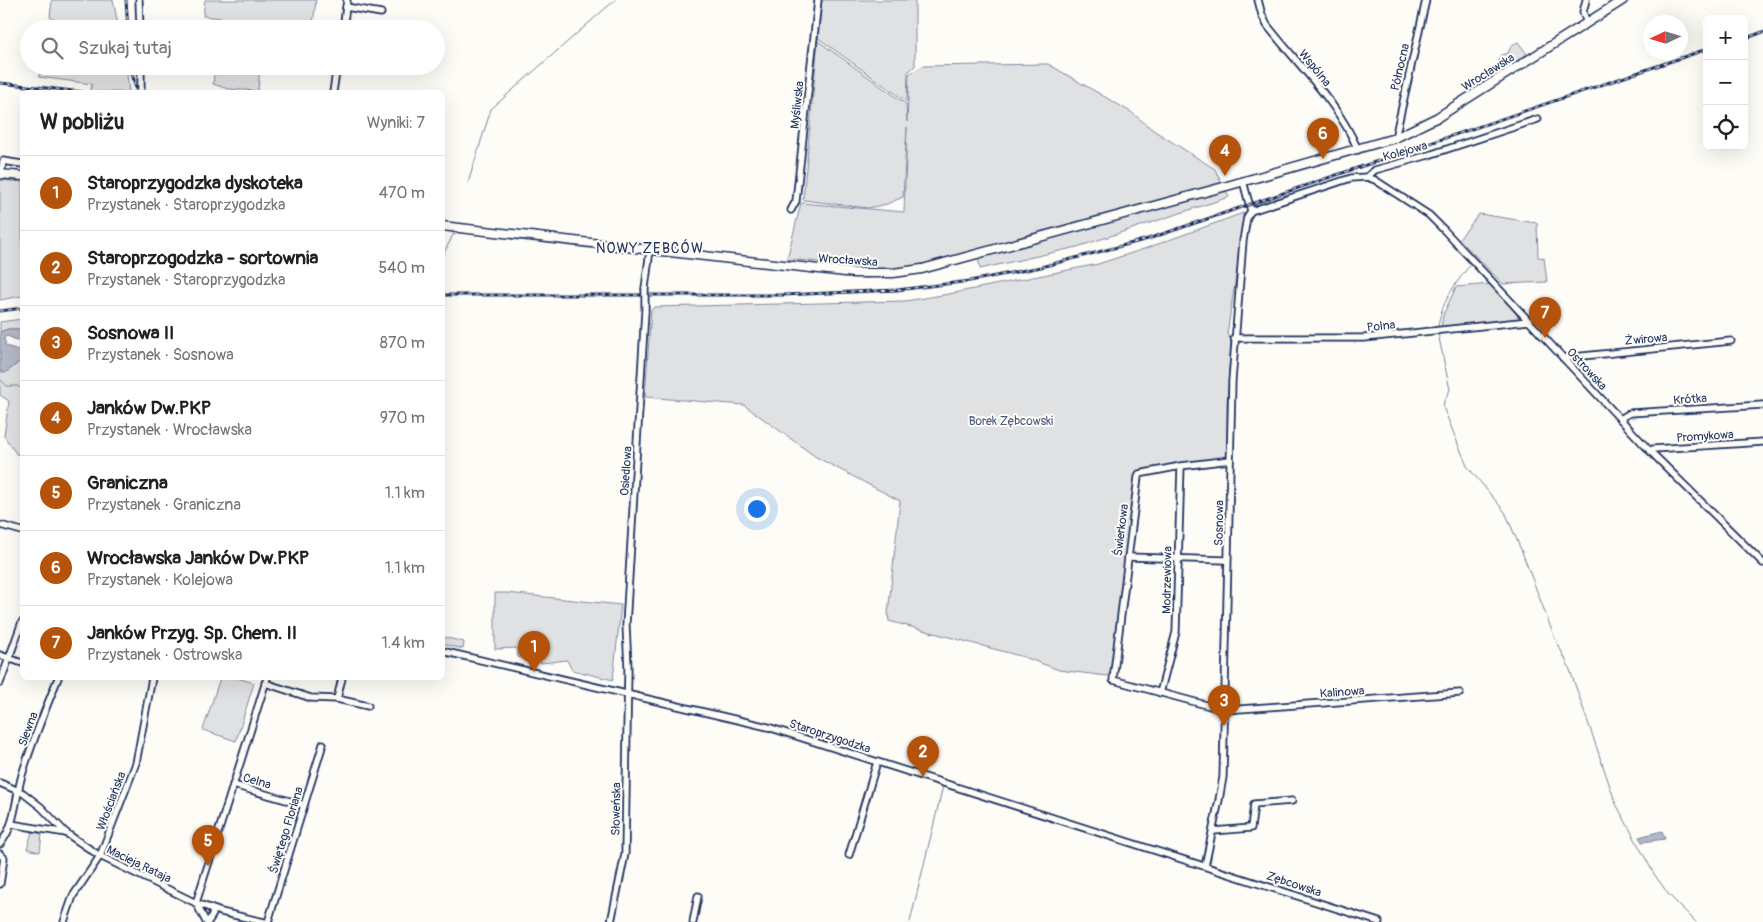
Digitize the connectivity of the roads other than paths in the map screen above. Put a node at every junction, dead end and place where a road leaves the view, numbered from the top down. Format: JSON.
{"nodes":[{"id":1,"x":139,"y":0,"type":"edge"},
{"id":2,"x":347,"y":0,"type":"edge"},
{"id":3,"x":818,"y":0,"type":"edge"},
{"id":4,"x":1258,"y":0,"type":"edge"},
{"id":5,"x":1426,"y":0,"type":"edge"},
{"id":6,"x":1586,"y":0,"type":"edge"},
{"id":7,"x":1623,"y":0,"type":"edge"},
{"id":8,"x":346,"y":7,"type":"junction"},
{"id":9,"x":381,"y":13,"type":"dead end"},
{"id":10,"x":140,"y":20,"type":"edge"},
{"id":11,"x":344,"y":20,"type":"edge"},
{"id":12,"x":1587,"y":23,"type":"junction"},
{"id":13,"x":141,"y":75,"type":"edge"},
{"id":14,"x":336,"y":75,"type":"edge"},
{"id":15,"x":141,"y":90,"type":"edge"},
{"id":16,"x":333,"y":90,"type":"edge"},
{"id":17,"x":1538,"y":119,"type":"dead end"},
{"id":18,"x":1395,"y":138,"type":"junction"},
{"id":19,"x":1358,"y":150,"type":"junction"},
{"id":20,"x":0,"y":154,"type":"edge"},
{"id":21,"x":3,"y":162,"type":"junction"},
{"id":22,"x":20,"y":164,"type":"edge"},
{"id":23,"x":0,"y":174,"type":"edge"},
{"id":24,"x":20,"y":176,"type":"edge"},
{"id":25,"x":1367,"y":177,"type":"junction"},
{"id":26,"x":1243,"y":181,"type":"junction"},
{"id":27,"x":791,"y":210,"type":"dead end"},
{"id":28,"x":1251,"y":211,"type":"junction"},
{"id":29,"x":445,"y":226,"type":"edge"},
{"id":30,"x":650,"y":250,"type":"junction"},
{"id":31,"x":1529,"y":321,"type":"junction"},
{"id":32,"x":1234,"y":338,"type":"junction"},
{"id":33,"x":1731,"y":341,"type":"dead end"},
{"id":34,"x":1564,"y":358,"type":"junction"},
{"id":35,"x":1763,"y":405,"type":"edge"},
{"id":36,"x":1620,"y":419,"type":"junction"},
{"id":37,"x":1763,"y":442,"type":"edge"},
{"id":38,"x":1650,"y":451,"type":"junction"},
{"id":39,"x":1230,"y":460,"type":"junction"},
{"id":40,"x":1181,"y":466,"type":"junction"},
{"id":41,"x":0,"y":525,"type":"edge"},
{"id":42,"x":20,"y":530,"type":"edge"},
{"id":43,"x":1128,"y":557,"type":"junction"},
{"id":44,"x":1177,"y":558,"type":"junction"},
{"id":45,"x":1225,"y":560,"type":"dead end"},
{"id":46,"x":1763,"y":563,"type":"edge"},
{"id":47,"x":20,"y":628,"type":"edge"},
{"id":48,"x":445,"y":652,"type":"edge"},
{"id":49,"x":0,"y":655,"type":"edge"},
{"id":50,"x":9,"y":658,"type":"junction"},
{"id":51,"x":20,"y":662,"type":"edge"},
{"id":52,"x":57,"y":680,"type":"edge"},
{"id":53,"x":152,"y":680,"type":"edge"},
{"id":54,"x":266,"y":680,"type":"edge"},
{"id":55,"x":342,"y":680,"type":"edge"},
{"id":56,"x":1113,"y":680,"type":"joint"},
{"id":57,"x":0,"y":683,"type":"edge"},
{"id":58,"x":1160,"y":693,"type":"junction"},
{"id":59,"x":1460,"y":693,"type":"dead end"},
{"id":60,"x":627,"y":694,"type":"junction"},
{"id":61,"x":337,"y":699,"type":"junction"},
{"id":62,"x":368,"y":706,"type":"dead end"},
{"id":63,"x":1225,"y":710,"type":"junction"},
{"id":64,"x":323,"y":744,"type":"dead end"},
{"id":65,"x":876,"y":762,"type":"junction"},
{"id":66,"x":0,"y":783,"type":"edge"},
{"id":67,"x":233,"y":785,"type":"junction"},
{"id":68,"x":18,"y":790,"type":"junction"},
{"id":69,"x":30,"y":798,"type":"junction"},
{"id":70,"x":1292,"y":801,"type":"dead end"},
{"id":71,"x":15,"y":805,"type":"junction"},
{"id":72,"x":304,"y":805,"type":"junction"},
{"id":73,"x":12,"y":824,"type":"junction"},
{"id":74,"x":1213,"y":831,"type":"junction"},
{"id":75,"x":66,"y":833,"type":"junction"},
{"id":76,"x":0,"y":844,"type":"edge"},
{"id":77,"x":0,"y":854,"type":"edge"},
{"id":78,"x":849,"y":855,"type":"dead end"},
{"id":79,"x":100,"y":856,"type":"junction"},
{"id":80,"x":1204,"y":866,"type":"junction"},
{"id":81,"x":0,"y":884,"type":"edge"},
{"id":82,"x":698,"y":896,"type":"dead end"},
{"id":83,"x":196,"y":903,"type":"junction"},
{"id":84,"x":209,"y":908,"type":"junction"},
{"id":85,"x":221,"y":912,"type":"junction"},
{"id":86,"x":207,"y":918,"type":"edge"},
{"id":87,"x":64,"y":922,"type":"edge"},
{"id":88,"x":264,"y":922,"type":"edge"},
{"id":89,"x":268,"y":922,"type":"edge"},
{"id":90,"x":611,"y":922,"type":"edge"},
{"id":91,"x":692,"y":922,"type":"edge"},
{"id":92,"x":1379,"y":922,"type":"edge"}],
"edges":[{"from":1,"to":10,"type":"street"},
{"from":2,"to":8,"type":"street"},
{"from":3,"to":27,"type":"street","name":"Myśliwska"},
{"from":4,"to":19,"type":"street","name":"Wspólna"},
{"from":5,"to":18,"type":"street","name":"Północna"},
{"from":6,"to":12,"type":"street"},
{"from":7,"to":12,"type":"main road","name":"Wrocławska"},
{"from":8,"to":9,"type":"street"},
{"from":8,"to":11,"type":"street"},
{"from":12,"to":18,"type":"main road","name":"Wrocławska"},
{"from":13,"to":15,"type":"street"},
{"from":14,"to":16,"type":"street"},
{"from":17,"to":25,"type":"street","name":"Kolejowa"},
{"from":18,"to":19,"type":"main road","name":"Wrocławska"},
{"from":19,"to":26,"type":"main road","name":"Wrocławska"},
{"from":20,"to":21,"type":"street"},
{"from":21,"to":22,"type":"street"},
{"from":21,"to":23,"type":"street"},
{"from":23,"to":24,"type":"main road"},
{"from":25,"to":28,"type":"street","name":"Kolejowa"},
{"from":25,"to":31,"type":"street","name":"Ostrowska"},
{"from":26,"to":28,"type":"street"},
{"from":26,"to":30,"type":"main road","name":"Wrocławska"},
{"from":28,"to":32,"type":"street","name":"Sosnowa"},
{"from":29,"to":30,"type":"main road","name":"Wrocławska"},
{"from":30,"to":60,"type":"street","name":"Osiedlowa","bridge":true},
{"from":31,"to":32,"type":"street","name":"Polna"},
{"from":31,"to":34,"type":"street","name":"Ostrowska"},
{"from":32,"to":39,"type":"street","name":"Sosnowa"},
{"from":33,"to":34,"type":"street","name":"Żwirowa"},
{"from":34,"to":36,"type":"street","name":"Ostrowska"},
{"from":35,"to":36,"type":"street","name":"Krótka"},
{"from":36,"to":38,"type":"street","name":"Ostrowska"},
{"from":37,"to":38,"type":"street","name":"Promykowa"},
{"from":38,"to":46,"type":"street","name":"Ostrowska"},
{"from":39,"to":40,"type":"street","name":"Świerkowa"},
{"from":39,"to":63,"type":"street","name":"Sosnowa"},
{"from":40,"to":43,"type":"street","name":"Świerkowa"},
{"from":40,"to":44,"type":"street","name":"Modrzewiowa"},
{"from":41,"to":42,"type":"street"},
{"from":43,"to":44,"type":"street"},
{"from":43,"to":56,"type":"street","name":"Świerkowa"},
{"from":44,"to":45,"type":"street"},
{"from":44,"to":58,"type":"street","name":"Modrzewiowa"},
{"from":47,"to":50,"type":"street"},
{"from":48,"to":60,"type":"street","name":"Staroprzygodzka"},
{"from":49,"to":50,"type":"street"},
{"from":50,"to":51,"type":"street"},
{"from":50,"to":57,"type":"street"},
{"from":52,"to":68,"type":"street","name":"Siewna"},
{"from":53,"to":79,"type":"street","name":"Włościańska"},
{"from":54,"to":61,"type":"street"},
{"from":54,"to":67,"type":"street"},
{"from":55,"to":61,"type":"street"},
{"from":56,"to":58,"type":"street","name":"Kalinowa"},
{"from":58,"to":63,"type":"street","name":"Kalinowa"},
{"from":59,"to":63,"type":"street","name":"Kalinowa"},
{"from":60,"to":65,"type":"street","name":"Staroprzygodzka"},
{"from":60,"to":90,"type":"street","name":"Słoweńska"},
{"from":61,"to":62,"type":"street"},
{"from":63,"to":74,"type":"street","name":"Sosnowa"},
{"from":64,"to":72,"type":"street","name":"Świętego Floriana"},
{"from":65,"to":78,"type":"street"},
{"from":65,"to":80,"type":"street","name":"Staroprzygodzka"},
{"from":66,"to":68,"type":"street"},
{"from":67,"to":72,"type":"street","name":"Celna"},
{"from":67,"to":83,"type":"street"},
{"from":68,"to":69,"type":"street","name":"Macieja Rataja"},
{"from":68,"to":71,"type":"street","name":"Siewna"},
{"from":69,"to":71,"type":"street"},
{"from":69,"to":75,"type":"street","name":"Macieja Rataja"},
{"from":70,"to":74,"type":"street"},
{"from":71,"to":73,"type":"street","name":"Siewna"},
{"from":72,"to":89,"type":"street","name":"Świętego Floriana"},
{"from":73,"to":75,"type":"street","name":"Macieja Rataja"},
{"from":73,"to":76,"type":"street","name":"Siewna"},
{"from":74,"to":80,"type":"street","name":"Sosnowa"},
{"from":75,"to":79,"type":"street","name":"Macieja Rataja"},
{"from":77,"to":81,"type":"street"},
{"from":79,"to":83,"type":"street","name":"Macieja Rataja"},
{"from":79,"to":87,"type":"street","name":"Włościańska"},
{"from":80,"to":92,"type":"street","name":"Zębcowska"},
{"from":82,"to":91,"type":"street"},
{"from":83,"to":84,"type":"street","name":"Macieja Rataja"},
{"from":83,"to":86,"type":"street"},
{"from":84,"to":85,"type":"street","name":"Macieja Rataja"},
{"from":84,"to":86,"type":"street"},
{"from":84,"to":86,"type":"street"},
{"from":85,"to":86,"type":"street"},
{"from":85,"to":88,"type":"street","name":"Macieja Rataja"}]}
